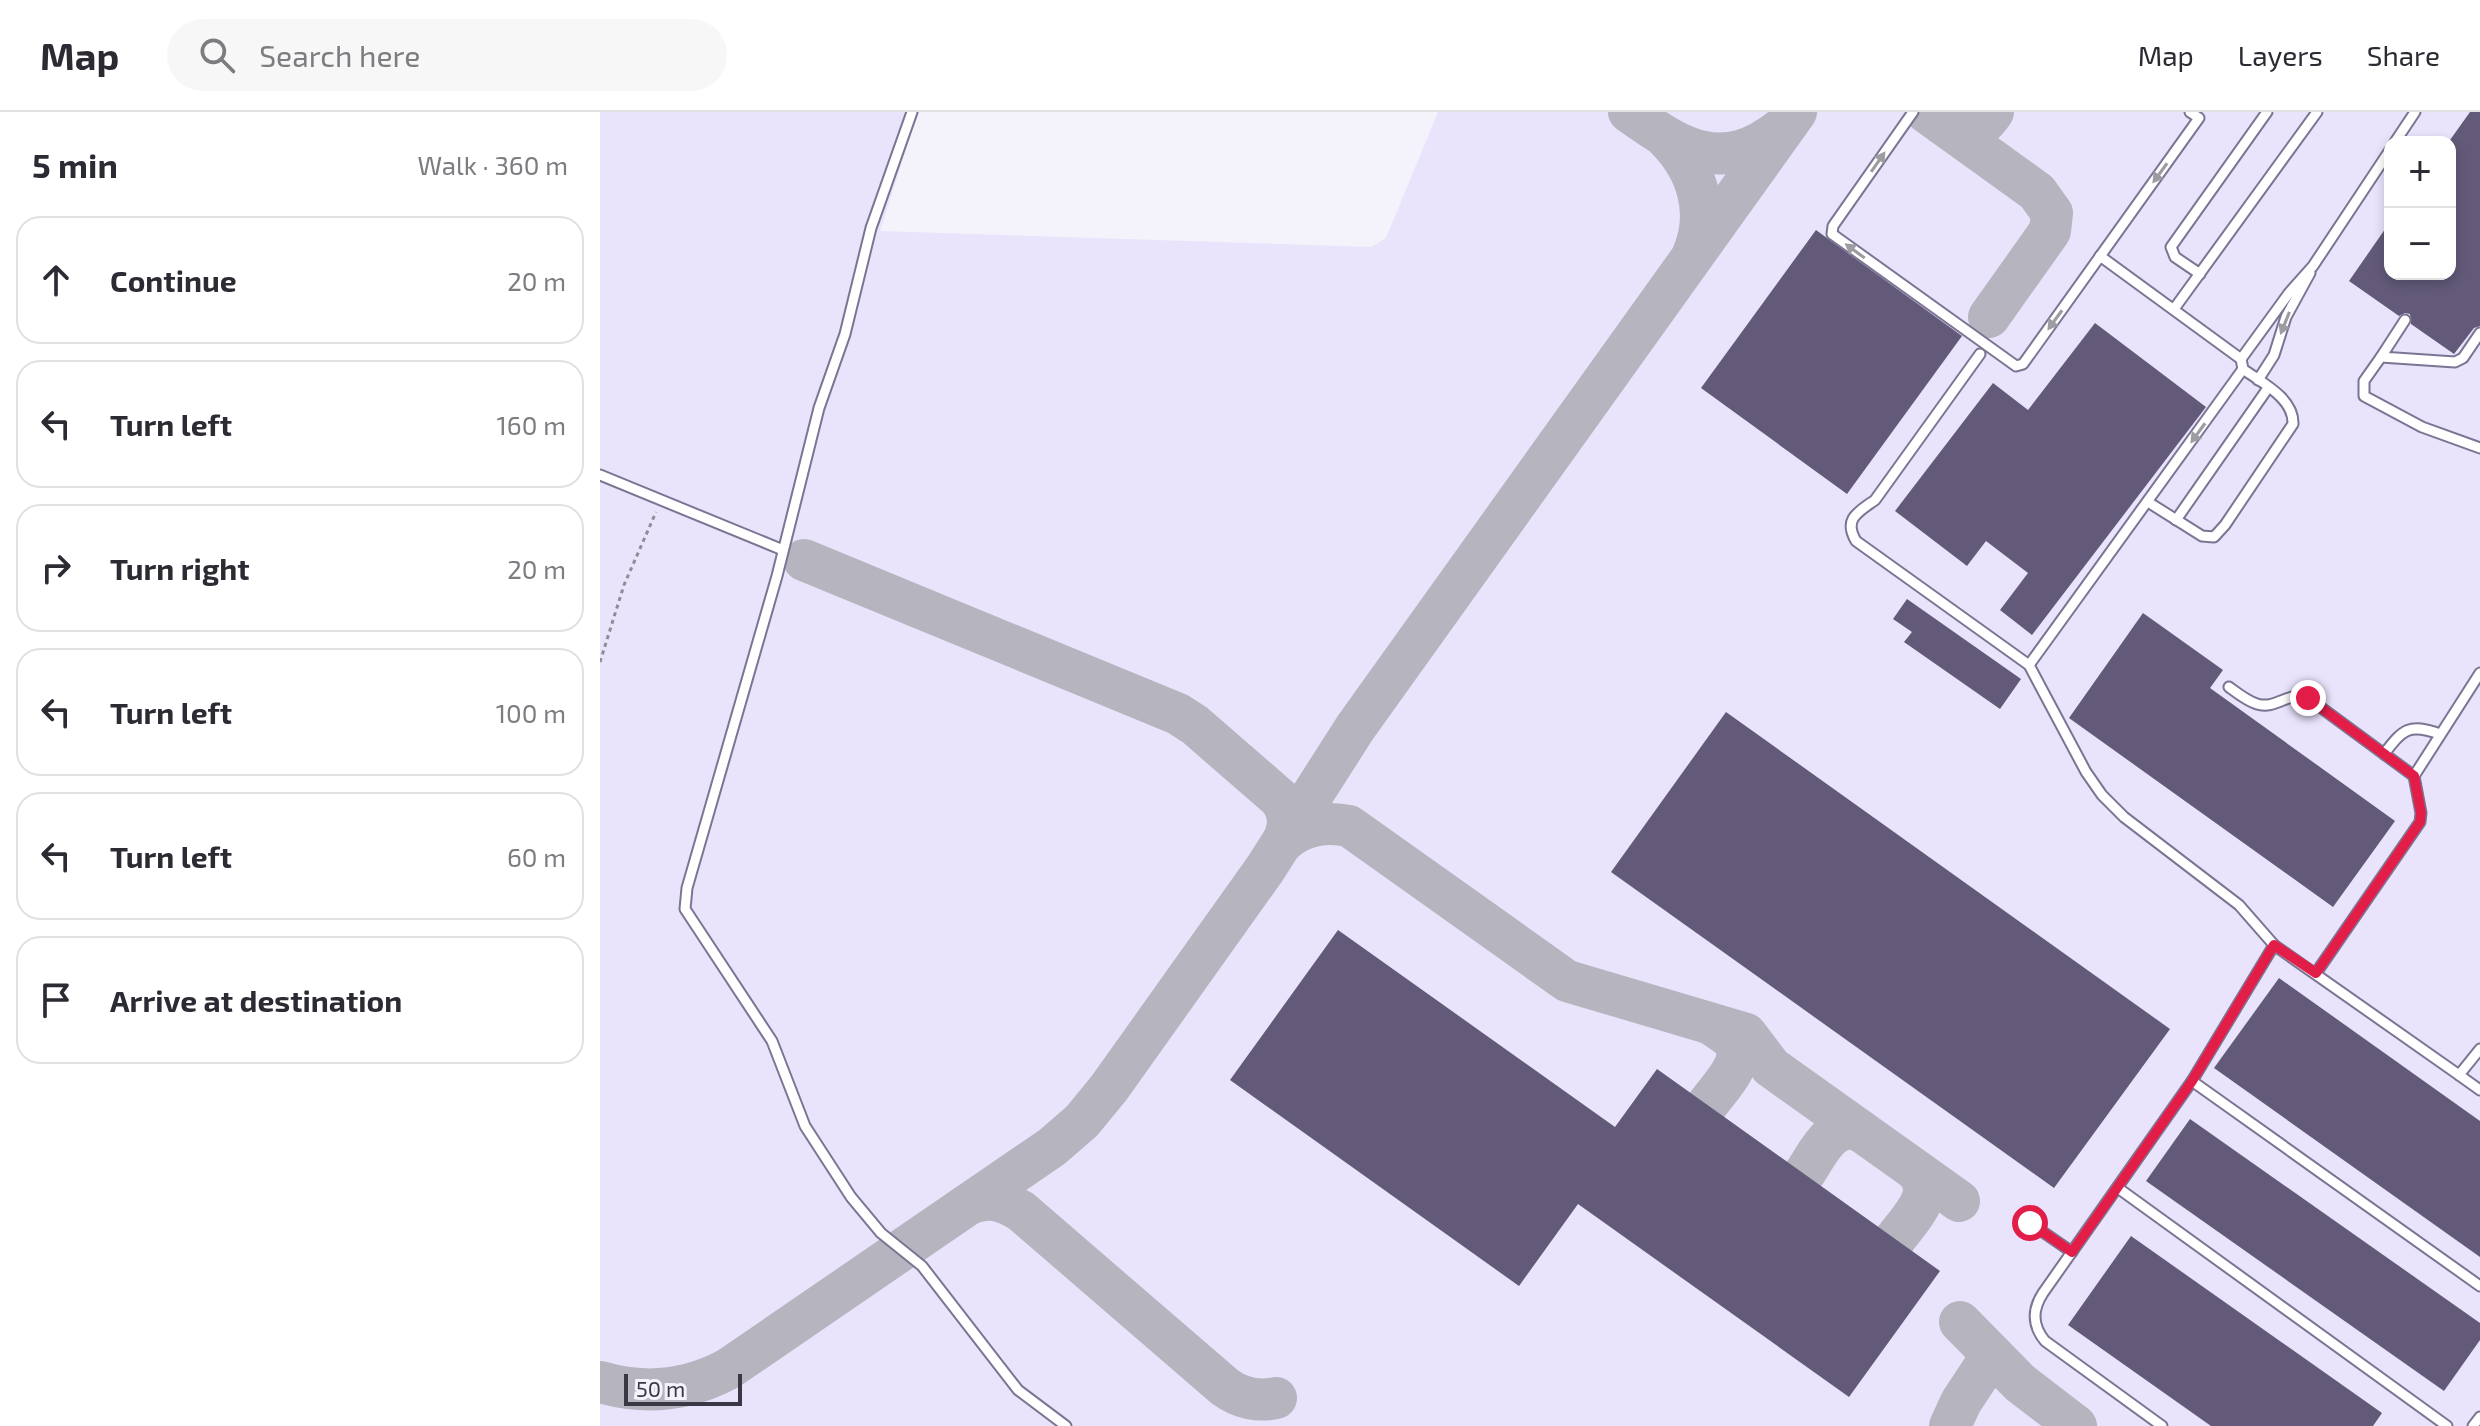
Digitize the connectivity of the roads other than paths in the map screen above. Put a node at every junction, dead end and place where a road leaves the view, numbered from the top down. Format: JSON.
{"nodes":[{"id":1,"x":912,"y":112,"type":"edge"},
{"id":2,"x":1913,"y":112,"type":"edge"},
{"id":3,"x":2267,"y":112,"type":"edge"},
{"id":4,"x":2317,"y":112,"type":"edge"},
{"id":5,"x":2415,"y":112,"type":"edge"},
{"id":6,"x":2198,"y":114,"type":"edge"},
{"id":7,"x":2399,"y":136,"type":"edge"},
{"id":8,"x":2384,"y":159,"type":"edge"},
{"id":9,"x":2100,"y":256,"type":"junction"},
{"id":10,"x":2313,"y":266,"type":"junction"},
{"id":11,"x":2200,"y":274,"type":"junction"},
{"id":12,"x":2174,"y":309,"type":"junction"},
{"id":13,"x":2405,"y":320,"type":"dead end"},
{"id":14,"x":2480,"y":333,"type":"edge"},
{"id":15,"x":1980,"y":354,"type":"dead end"},
{"id":16,"x":2381,"y":357,"type":"junction"},
{"id":17,"x":2242,"y":364,"type":"junction"},
{"id":18,"x":2258,"y":380,"type":"junction"},
{"id":19,"x":2268,"y":388,"type":"junction"},
{"id":20,"x":2480,"y":448,"type":"edge"},
{"id":21,"x":600,"y":475,"type":"edge"},
{"id":22,"x":2148,"y":502,"type":"junction"},
{"id":23,"x":2176,"y":520,"type":"junction"},
{"id":24,"x":783,"y":550,"type":"junction"},
{"id":25,"x":2029,"y":665,"type":"junction"},
{"id":26,"x":2480,"y":673,"type":"edge"},
{"id":27,"x":2229,"y":687,"type":"dead end"},
{"id":28,"x":2440,"y":734,"type":"junction"},
{"id":29,"x":2384,"y":754,"type":"junction"},
{"id":30,"x":2414,"y":776,"type":"junction"},
{"id":31,"x":2274,"y":945,"type":"junction"},
{"id":32,"x":2316,"y":973,"type":"junction"},
{"id":33,"x":2480,"y":1049,"type":"edge"},
{"id":34,"x":2459,"y":1075,"type":"junction"},
{"id":35,"x":2192,"y":1081,"type":"junction"},
{"id":36,"x":2480,"y":1090,"type":"edge"},
{"id":37,"x":2118,"y":1188,"type":"junction"},
{"id":38,"x":2030,"y":1223,"type":"dead end"},
{"id":39,"x":2072,"y":1252,"type":"junction"},
{"id":40,"x":2480,"y":1286,"type":"edge"},
{"id":41,"x":2480,"y":1417,"type":"edge"},
{"id":42,"x":1066,"y":1426,"type":"edge"},
{"id":43,"x":2162,"y":1426,"type":"edge"},
{"id":44,"x":2447,"y":1426,"type":"edge"},
{"id":45,"x":2473,"y":1426,"type":"edge"}],
"edges":[{"from":1,"to":24,"type":"lane"},
{"from":9,"to":2,"type":"lane","one_way":true},
{"from":3,"to":11,"type":"lane"},
{"from":4,"to":11,"type":"lane"},
{"from":5,"to":7,"type":"lane"},
{"from":6,"to":9,"type":"lane","one_way":true},
{"from":8,"to":10,"type":"lane"},
{"from":9,"to":12,"type":"lane"},
{"from":10,"to":17,"type":"lane"},
{"from":10,"to":18,"type":"lane","one_way":true},
{"from":11,"to":12,"type":"lane"},
{"from":12,"to":17,"type":"lane"},
{"from":13,"to":16,"type":"lane"},
{"from":14,"to":16,"type":"lane"},
{"from":15,"to":25,"type":"lane"},
{"from":16,"to":20,"type":"lane"},
{"from":17,"to":18,"type":"lane"},
{"from":17,"to":22,"type":"lane","one_way":true},
{"from":18,"to":19,"type":"lane"},
{"from":19,"to":23,"type":"lane"},
{"from":19,"to":23,"type":"lane"},
{"from":21,"to":24,"type":"lane"},
{"from":22,"to":23,"type":"lane"},
{"from":22,"to":25,"type":"lane"},
{"from":24,"to":42,"type":"lane"},
{"from":25,"to":31,"type":"lane"},
{"from":26,"to":28,"type":"lane"},
{"from":27,"to":29,"type":"lane"},
{"from":28,"to":29,"type":"lane"},
{"from":28,"to":30,"type":"lane"},
{"from":29,"to":30,"type":"lane"},
{"from":30,"to":32,"type":"lane"},
{"from":31,"to":32,"type":"lane"},
{"from":31,"to":35,"type":"lane"},
{"from":32,"to":34,"type":"lane"},
{"from":33,"to":34,"type":"lane"},
{"from":34,"to":36,"type":"lane"},
{"from":35,"to":37,"type":"lane"},
{"from":35,"to":40,"type":"lane"},
{"from":37,"to":39,"type":"lane"},
{"from":37,"to":44,"type":"lane"},
{"from":38,"to":39,"type":"lane"},
{"from":39,"to":43,"type":"lane"},
{"from":41,"to":45,"type":"lane"}]}
